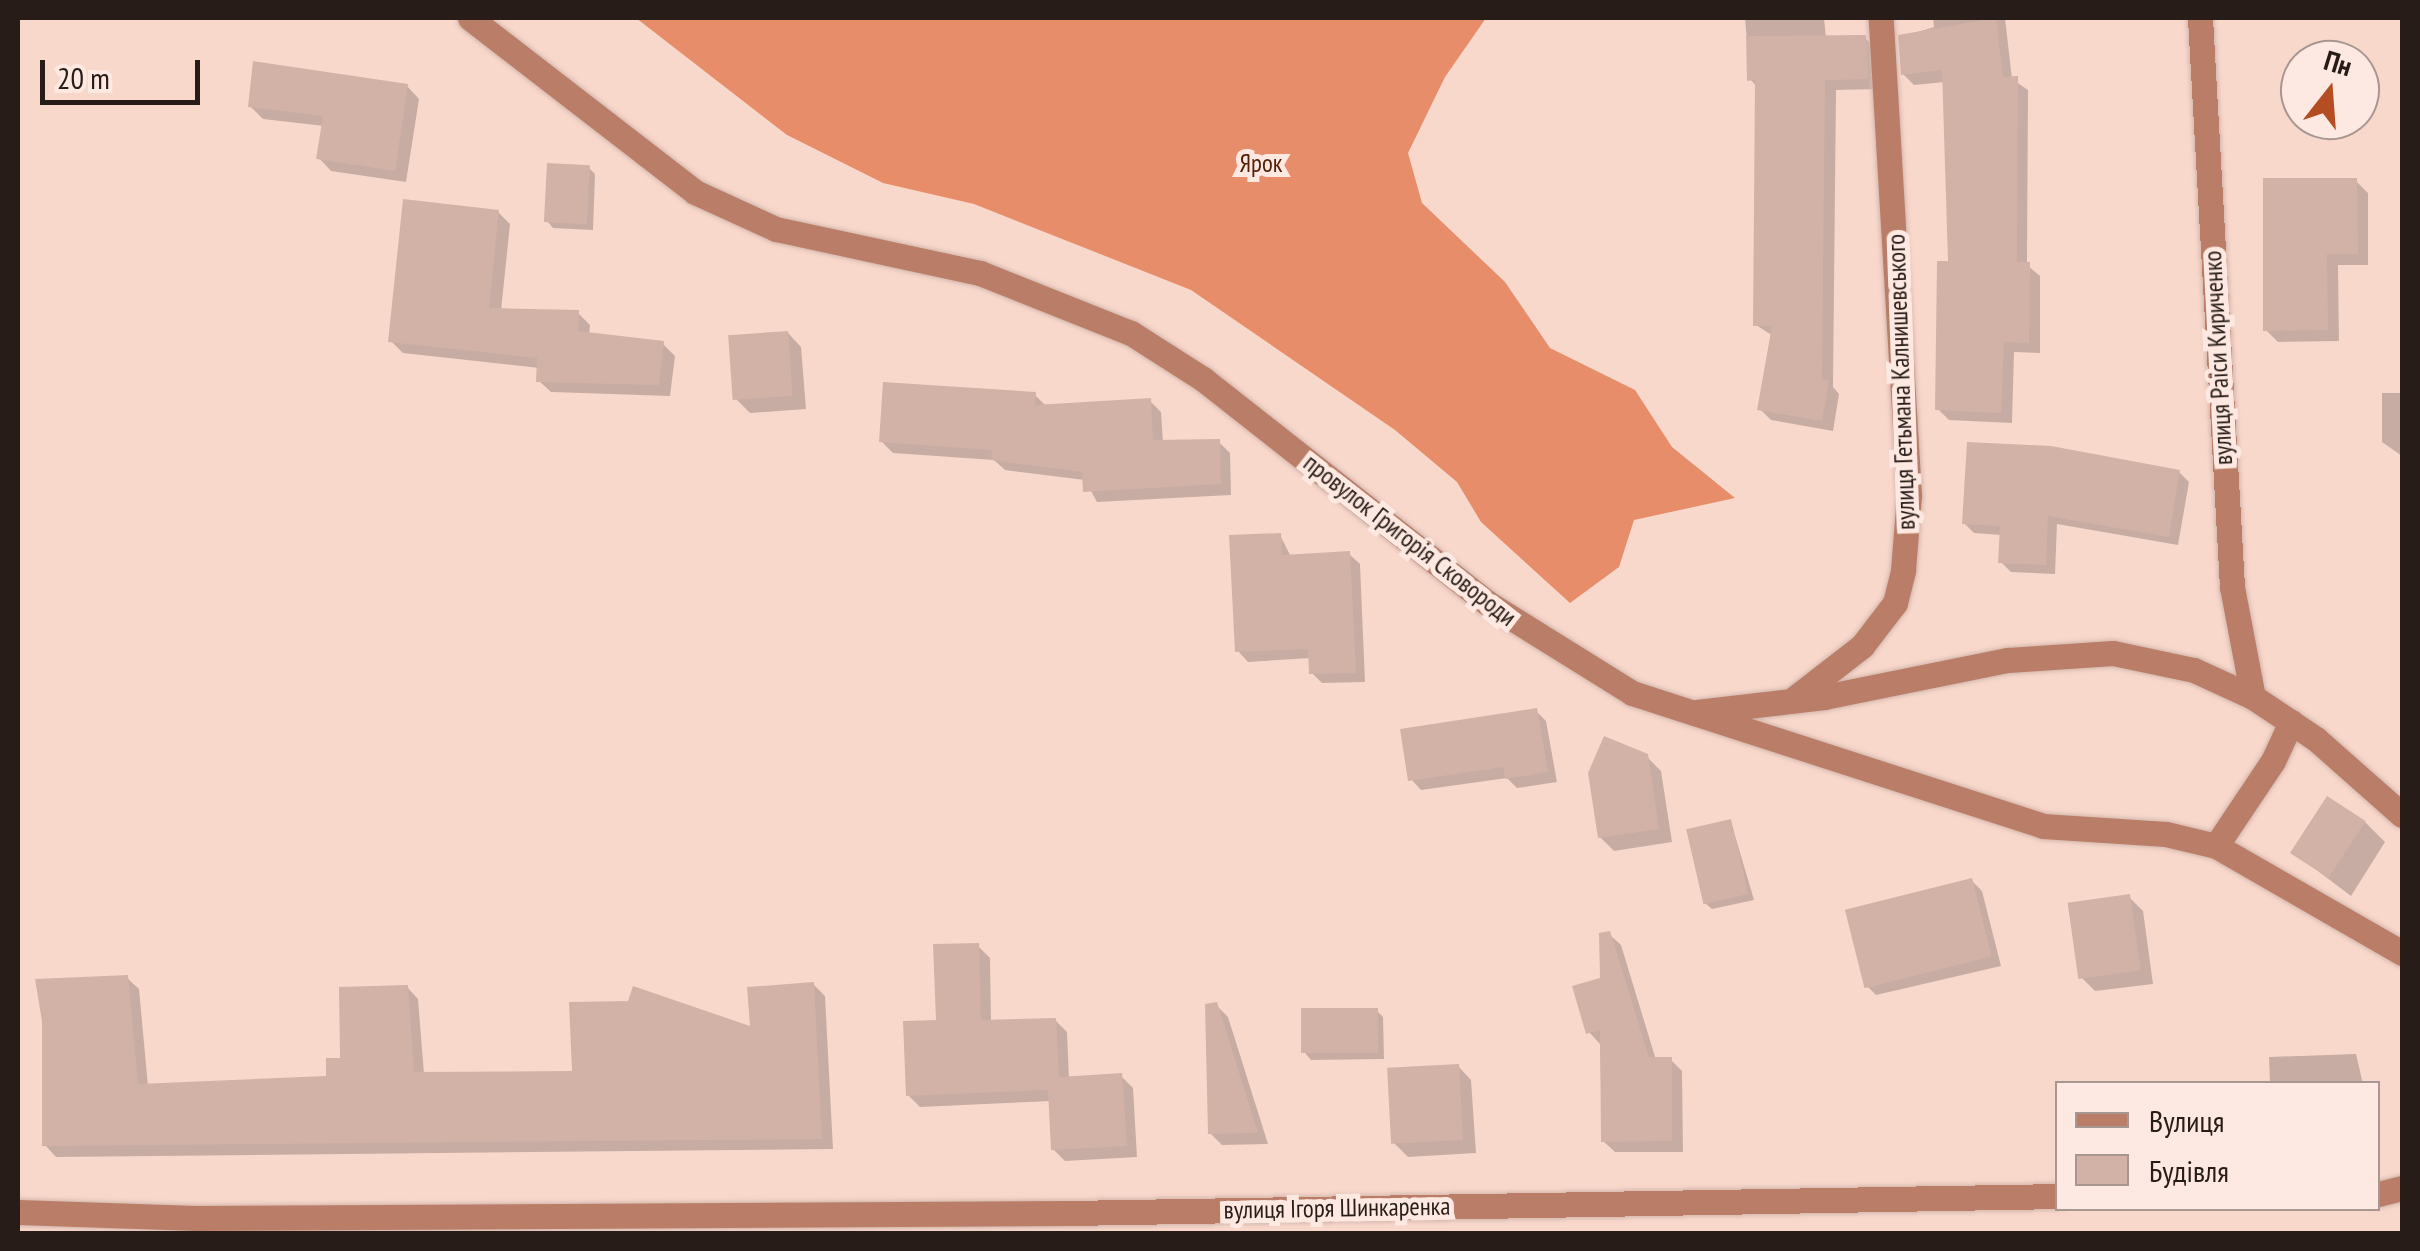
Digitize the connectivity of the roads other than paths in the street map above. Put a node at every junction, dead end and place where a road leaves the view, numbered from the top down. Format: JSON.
{"nodes":[{"id":1,"x":470,"y":18,"type":"edge"},
{"id":2,"x":1881,"y":18,"type":"edge"},
{"id":3,"x":2200,"y":18,"type":"edge"},
{"id":4,"x":2253,"y":697,"type":"junction"},
{"id":5,"x":1792,"y":701,"type":"junction"},
{"id":6,"x":1688,"y":713,"type":"junction"},
{"id":7,"x":2291,"y":722,"type":"junction"},
{"id":8,"x":2402,"y":815,"type":"edge"},
{"id":9,"x":2216,"y":846,"type":"junction"},
{"id":10,"x":2402,"y":953,"type":"edge"},
{"id":11,"x":2055,"y":1196,"type":"edge"},
{"id":12,"x":18,"y":1212,"type":"edge"}],
"edges":[{"from":1,"to":6,"type":"street","name":"провулок Григорія Сковороди"},
{"from":2,"to":5,"type":"street","name":"вулиця Гетьмана Калнишевського"},
{"from":3,"to":4,"type":"street","name":"вулиця Раїси Кириченко"},
{"from":4,"to":5,"type":"street"},
{"from":4,"to":7,"type":"street"},
{"from":5,"to":6,"type":"street"},
{"from":6,"to":9,"type":"street","name":"провулок Григорія Сковороди"},
{"from":7,"to":8,"type":"street"},
{"from":7,"to":9,"type":"street"},
{"from":9,"to":10,"type":"street","name":"провулок Григорія Сковороди"},
{"from":11,"to":12,"type":"street","name":"вулиця Ігоря Шинкаренка"}]}
